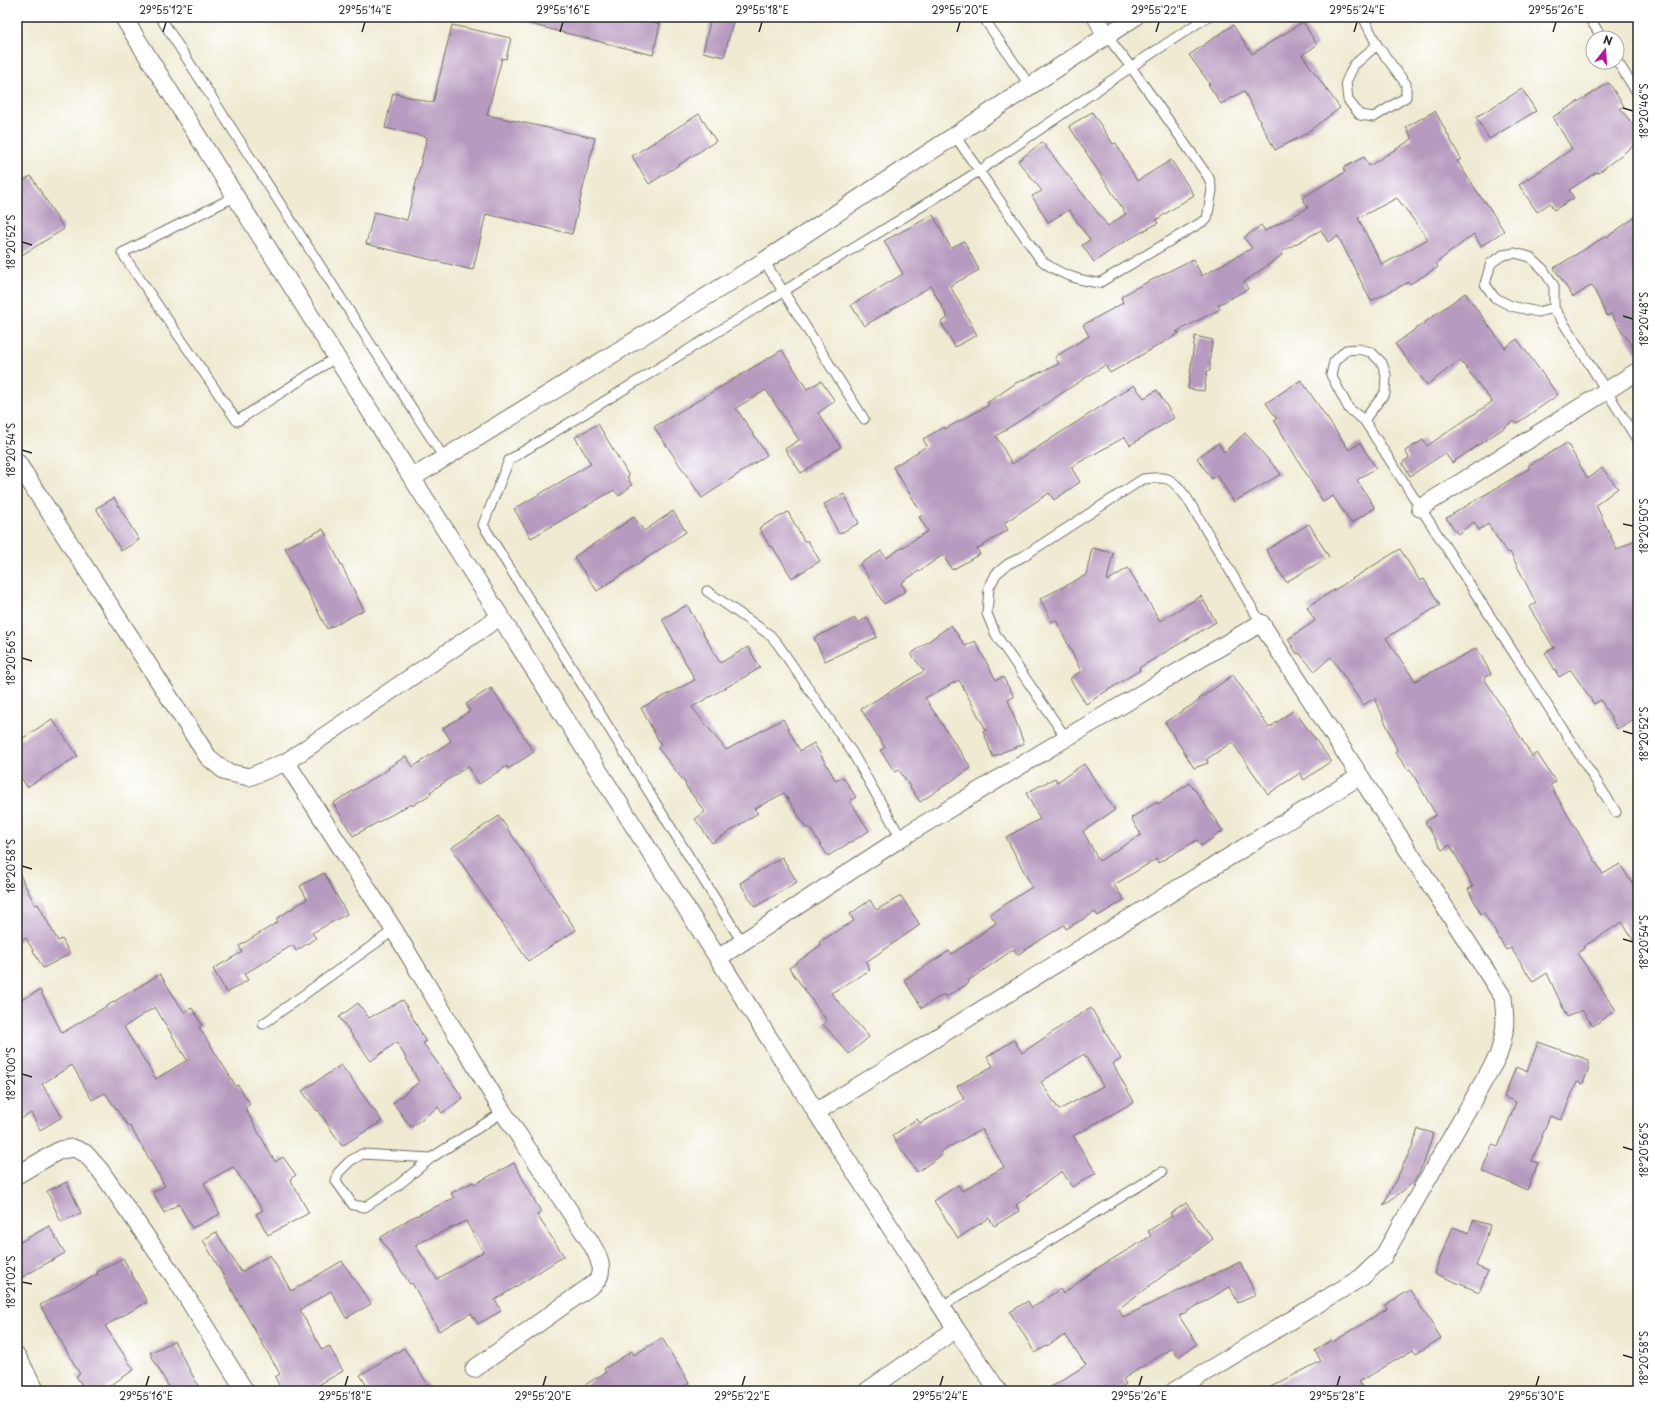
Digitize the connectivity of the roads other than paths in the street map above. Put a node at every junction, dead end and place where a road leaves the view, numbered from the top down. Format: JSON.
{"nodes":[{"id":1,"x":123,"y":17,"type":"edge"},
{"id":2,"x":160,"y":17,"type":"edge"},
{"id":3,"x":983,"y":17,"type":"edge"},
{"id":4,"x":1096,"y":17,"type":"edge"},
{"id":5,"x":1135,"y":17,"type":"edge"},
{"id":6,"x":1207,"y":17,"type":"edge"},
{"id":7,"x":1363,"y":17,"type":"edge"},
{"id":8,"x":1589,"y":17,"type":"edge"},
{"id":9,"x":1597,"y":30,"type":"edge"},
{"id":10,"x":1106,"y":35,"type":"junction"},
{"id":11,"x":1377,"y":45,"type":"junction"},
{"id":12,"x":1131,"y":67,"type":"junction"},
{"id":13,"x":1623,"y":70,"type":"edge"},
{"id":14,"x":1030,"y":86,"type":"junction"},
{"id":15,"x":1638,"y":94,"type":"edge"},
{"id":16,"x":955,"y":136,"type":"junction"},
{"id":17,"x":979,"y":171,"type":"junction"},
{"id":18,"x":236,"y":196,"type":"junction"},
{"id":19,"x":764,"y":261,"type":"junction"},
{"id":20,"x":783,"y":292,"type":"junction"},
{"id":21,"x":1554,"y":308,"type":"junction"},
{"id":22,"x":335,"y":358,"type":"junction"},
{"id":23,"x":1638,"y":371,"type":"edge"},
{"id":24,"x":1606,"y":392,"type":"junction"},
{"id":25,"x":864,"y":418,"type":"dead end"},
{"id":26,"x":1364,"y":420,"type":"junction"},
{"id":27,"x":1638,"y":442,"type":"edge"},
{"id":28,"x":444,"y":458,"type":"junction"},
{"id":29,"x":17,"y":462,"type":"edge"},
{"id":30,"x":412,"y":478,"type":"junction"},
{"id":31,"x":1420,"y":508,"type":"junction"},
{"id":32,"x":707,"y":591,"type":"dead end"},
{"id":33,"x":500,"y":616,"type":"junction"},
{"id":34,"x":1261,"y":624,"type":"junction"},
{"id":35,"x":1066,"y":738,"type":"junction"},
{"id":36,"x":286,"y":762,"type":"junction"},
{"id":37,"x":1360,"y":776,"type":"junction"},
{"id":38,"x":1616,"y":812,"type":"dead end"},
{"id":39,"x":901,"y":838,"type":"junction"},
{"id":40,"x":394,"y":930,"type":"junction"},
{"id":41,"x":742,"y":942,"type":"junction"},
{"id":42,"x":718,"y":958,"type":"junction"},
{"id":43,"x":263,"y":1024,"type":"dead end"},
{"id":44,"x":503,"y":1112,"type":"junction"},
{"id":45,"x":816,"y":1112,"type":"junction"},
{"id":46,"x":430,"y":1158,"type":"junction"},
{"id":47,"x":1162,"y":1172,"type":"dead end"},
{"id":48,"x":17,"y":1175,"type":"edge"},
{"id":49,"x":942,"y":1306,"type":"junction"},
{"id":50,"x":956,"y":1329,"type":"junction"},
{"id":51,"x":17,"y":1356,"type":"edge"},
{"id":52,"x":474,"y":1369,"type":"dead end"},
{"id":53,"x":36,"y":1391,"type":"edge"},
{"id":54,"x":245,"y":1391,"type":"edge"},
{"id":55,"x":867,"y":1391,"type":"edge"},
{"id":56,"x":998,"y":1391,"type":"edge"},
{"id":57,"x":1174,"y":1391,"type":"edge"}],
"edges":[{"from":1,"to":18,"type":"street"},
{"from":2,"to":28,"type":"lane"},
{"from":3,"to":14,"type":"lane"},
{"from":4,"to":10,"type":"street"},
{"from":5,"to":10,"type":"street"},
{"from":6,"to":12,"type":"lane"},
{"from":7,"to":11,"type":"lane"},
{"from":8,"to":9,"type":"lane"},
{"from":10,"to":12,"type":"lane"},
{"from":10,"to":14,"type":"street"},
{"from":11,"to":11,"type":"lane"},
{"from":12,"to":17,"type":"lane"},
{"from":12,"to":17,"type":"lane"},
{"from":13,"to":15,"type":"lane"},
{"from":14,"to":16,"type":"street"},
{"from":16,"to":17,"type":"lane"},
{"from":16,"to":19,"type":"street"},
{"from":17,"to":20,"type":"lane"},
{"from":18,"to":22,"type":"street"},
{"from":18,"to":22,"type":"lane"},
{"from":19,"to":20,"type":"lane"},
{"from":19,"to":28,"type":"street"},
{"from":20,"to":25,"type":"lane"},
{"from":20,"to":41,"type":"lane"},
{"from":21,"to":21,"type":"lane"},
{"from":21,"to":24,"type":"lane"},
{"from":22,"to":30,"type":"street"},
{"from":23,"to":24,"type":"street"},
{"from":24,"to":27,"type":"lane"},
{"from":24,"to":31,"type":"street"},
{"from":26,"to":26,"type":"lane"},
{"from":26,"to":31,"type":"lane"},
{"from":28,"to":30,"type":"street"},
{"from":29,"to":36,"type":"street"},
{"from":30,"to":33,"type":"street"},
{"from":31,"to":38,"type":"lane"},
{"from":32,"to":39,"type":"lane"},
{"from":33,"to":36,"type":"street"},
{"from":33,"to":42,"type":"street"},
{"from":34,"to":35,"type":"street"},
{"from":34,"to":35,"type":"lane"},
{"from":34,"to":37,"type":"street"},
{"from":35,"to":39,"type":"street"},
{"from":36,"to":40,"type":"street"},
{"from":37,"to":45,"type":"street"},
{"from":37,"to":57,"type":"street"},
{"from":39,"to":41,"type":"street"},
{"from":40,"to":43,"type":"lane"},
{"from":40,"to":44,"type":"street"},
{"from":41,"to":42,"type":"street"},
{"from":42,"to":45,"type":"street"},
{"from":44,"to":46,"type":"lane"},
{"from":44,"to":52,"type":"street"},
{"from":45,"to":49,"type":"street"},
{"from":46,"to":46,"type":"lane"},
{"from":47,"to":49,"type":"lane"},
{"from":48,"to":54,"type":"street"},
{"from":49,"to":50,"type":"street"},
{"from":50,"to":55,"type":"street"},
{"from":50,"to":56,"type":"street"},
{"from":51,"to":53,"type":"street"}]}
